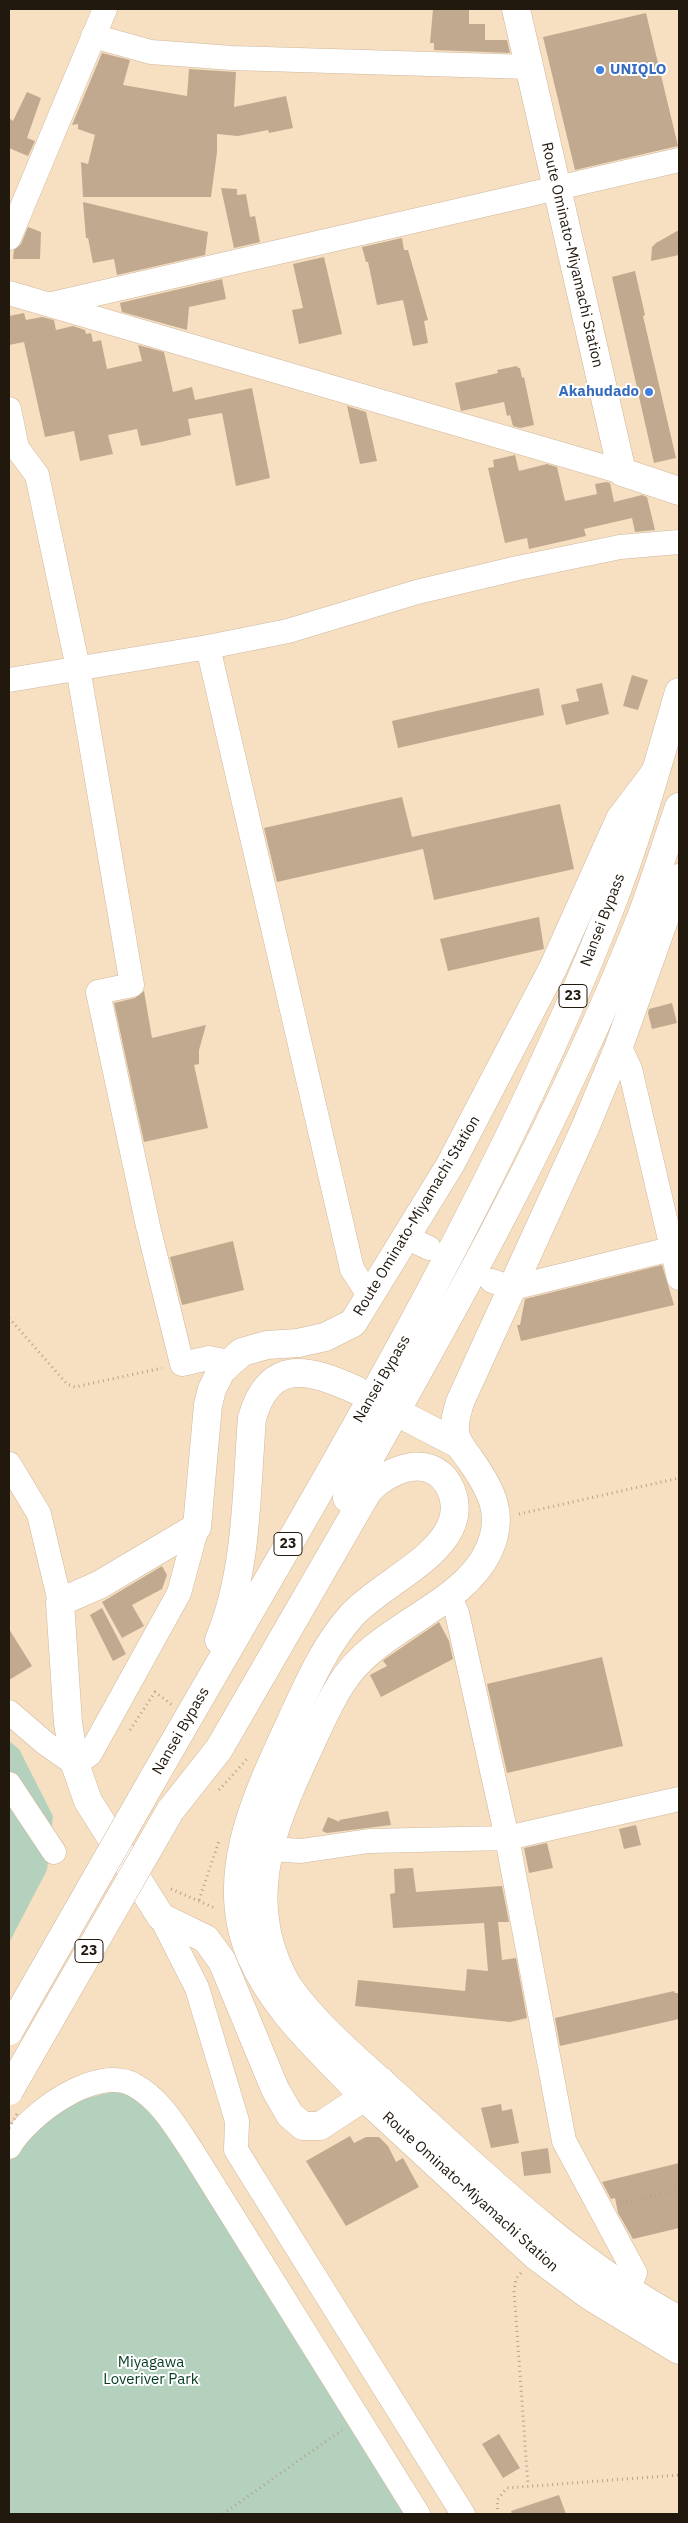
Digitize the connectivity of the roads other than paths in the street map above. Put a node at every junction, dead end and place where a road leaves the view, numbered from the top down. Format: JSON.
{"nodes":[{"id":1,"x":105,"y":9,"type":"edge"},
{"id":2,"x":516,"y":9,"type":"edge"},
{"id":3,"x":93,"y":36,"type":"junction"},
{"id":4,"x":530,"y":67,"type":"junction"},
{"id":5,"x":679,"y":160,"type":"edge"},
{"id":6,"x":556,"y":189,"type":"junction"},
{"id":7,"x":9,"y":238,"type":"edge"},
{"id":8,"x":9,"y":293,"type":"edge"},
{"id":9,"x":52,"y":304,"type":"junction"},
{"id":10,"x":9,"y":409,"type":"edge"},
{"id":11,"x":622,"y":472,"type":"junction"},
{"id":12,"x":679,"y":491,"type":"edge"},
{"id":13,"x":679,"y":542,"type":"edge"},
{"id":14,"x":208,"y":647,"type":"junction"},
{"id":15,"x":78,"y":668,"type":"junction"},
{"id":16,"x":9,"y":680,"type":"edge"},
{"id":17,"x":679,"y":692,"type":"edge"},
{"id":18,"x":656,"y":770,"type":"junction"},
{"id":19,"x":679,"y":807,"type":"edge"},
{"id":20,"x":679,"y":878,"type":"edge"},
{"id":21,"x":619,"y":1046,"type":"junction"},
{"id":22,"x":676,"y":1248,"type":"edge"},
{"id":23,"x":679,"y":1278,"type":"edge"},
{"id":24,"x":502,"y":1284,"type":"junction"},
{"id":25,"x":370,"y":1297,"type":"junction"},
{"id":26,"x":229,"y":1362,"type":"junction"},
{"id":27,"x":356,"y":1390,"type":"dead end"},
{"id":28,"x":410,"y":1419,"type":"dead end"},
{"id":29,"x":460,"y":1445,"type":"junction"},
{"id":30,"x":9,"y":1464,"type":"edge"},
{"id":31,"x":197,"y":1527,"type":"junction"},
{"id":32,"x":450,"y":1596,"type":"junction"},
{"id":33,"x":60,"y":1602,"type":"junction"},
{"id":34,"x":9,"y":1712,"type":"edge"},
{"id":35,"x":75,"y":1764,"type":"junction"},
{"id":36,"x":9,"y":1784,"type":"edge"},
{"id":37,"x":679,"y":1798,"type":"edge"},
{"id":38,"x":141,"y":1800,"type":"junction"},
{"id":39,"x":170,"y":1811,"type":"junction"},
{"id":40,"x":507,"y":1838,"type":"junction"},
{"id":41,"x":270,"y":1849,"type":"junction"},
{"id":42,"x":54,"y":1852,"type":"dead end"},
{"id":43,"x":161,"y":1918,"type":"junction"},
{"id":44,"x":9,"y":2031,"type":"edge"},
{"id":45,"x":373,"y":2089,"type":"junction"},
{"id":46,"x":9,"y":2091,"type":"edge"},
{"id":47,"x":9,"y":2147,"type":"edge"},
{"id":48,"x":628,"y":2290,"type":"junction"},
{"id":49,"x":679,"y":2320,"type":"edge"},
{"id":50,"x":679,"y":2350,"type":"edge"},
{"id":51,"x":418,"y":2514,"type":"edge"},
{"id":52,"x":463,"y":2514,"type":"edge"}],
"edges":[{"from":1,"to":3,"type":"street"},
{"from":2,"to":4,"type":"main road","name":"Route Ominato-Miyamachi Station"},
{"from":3,"to":4,"type":"street"},
{"from":3,"to":7,"type":"street"},
{"from":4,"to":6,"type":"main road","name":"Route Ominato-Miyamachi Station"},
{"from":5,"to":6,"type":"street"},
{"from":6,"to":9,"type":"street"},
{"from":6,"to":11,"type":"main road","name":"Route Ominato-Miyamachi Station"},
{"from":8,"to":9,"type":"street"},
{"from":9,"to":11,"type":"street"},
{"from":10,"to":15,"type":"street"},
{"from":11,"to":12,"type":"main road"},
{"from":13,"to":14,"type":"street"},
{"from":14,"to":15,"type":"street"},
{"from":14,"to":25,"type":"street"},
{"from":15,"to":16,"type":"street"},
{"from":15,"to":26,"type":"street"},
{"from":17,"to":18,"type":"main road","name":"Nansei Bypass","number":"23"},
{"from":18,"to":25,"type":"main road","name":"Route Ominato-Miyamachi Station"},
{"from":18,"to":38,"type":"main road","name":"Nansei Bypass","number":"23"},
{"from":19,"to":39,"type":"main road","name":"Nansei Bypass","number":"23"},
{"from":20,"to":21,"type":"main road","name":"Route Ominato-Miyamachi Station"},
{"from":21,"to":22,"type":"street"},
{"from":21,"to":24,"type":"main road","name":"Route Ominato-Miyamachi Station"},
{"from":22,"to":23,"type":"street"},
{"from":22,"to":24,"type":"street"},
{"from":24,"to":29,"type":"main road","name":"Route Ominato-Miyamachi Station"},
{"from":25,"to":26,"type":"main road","name":"Route Ominato-Miyamachi Station"},
{"from":26,"to":31,"type":"main road","name":"Route Ominato-Miyamachi Station"},
{"from":27,"to":38,"type":"main road"},
{"from":28,"to":29,"type":"main road"},
{"from":29,"to":32,"type":"main road","name":"Route Ominato-Miyamachi Station"},
{"from":30,"to":33,"type":"street"},
{"from":31,"to":33,"type":"main road"},
{"from":31,"to":35,"type":"street"},
{"from":32,"to":40,"type":"street"},
{"from":32,"to":41,"type":"main road","name":"Route Ominato-Miyamachi Station"},
{"from":33,"to":35,"type":"main road"},
{"from":34,"to":35,"type":"street"},
{"from":35,"to":43,"type":"main road"},
{"from":36,"to":42,"type":"street"},
{"from":37,"to":40,"type":"street"},
{"from":38,"to":44,"type":"main road","name":"Nansei Bypass","number":"23","bridge":true},
{"from":39,"to":45,"type":"main road"},
{"from":39,"to":46,"type":"main road","name":"Nansei Bypass","number":"23","bridge":true},
{"from":40,"to":41,"type":"street"},
{"from":40,"to":48,"type":"street"},
{"from":41,"to":45,"type":"main road","name":"Route Ominato-Miyamachi Station"},
{"from":43,"to":45,"type":"main road"},
{"from":43,"to":52,"type":"street"},
{"from":45,"to":48,"type":"main road","name":"Route Ominato-Miyamachi Station"},
{"from":45,"to":50,"type":"main road","name":"Route Ominato-Miyamachi Station"},
{"from":47,"to":51,"type":"street"},
{"from":48,"to":49,"type":"main road","name":"Route Ominato-Miyamachi Station"}]}
